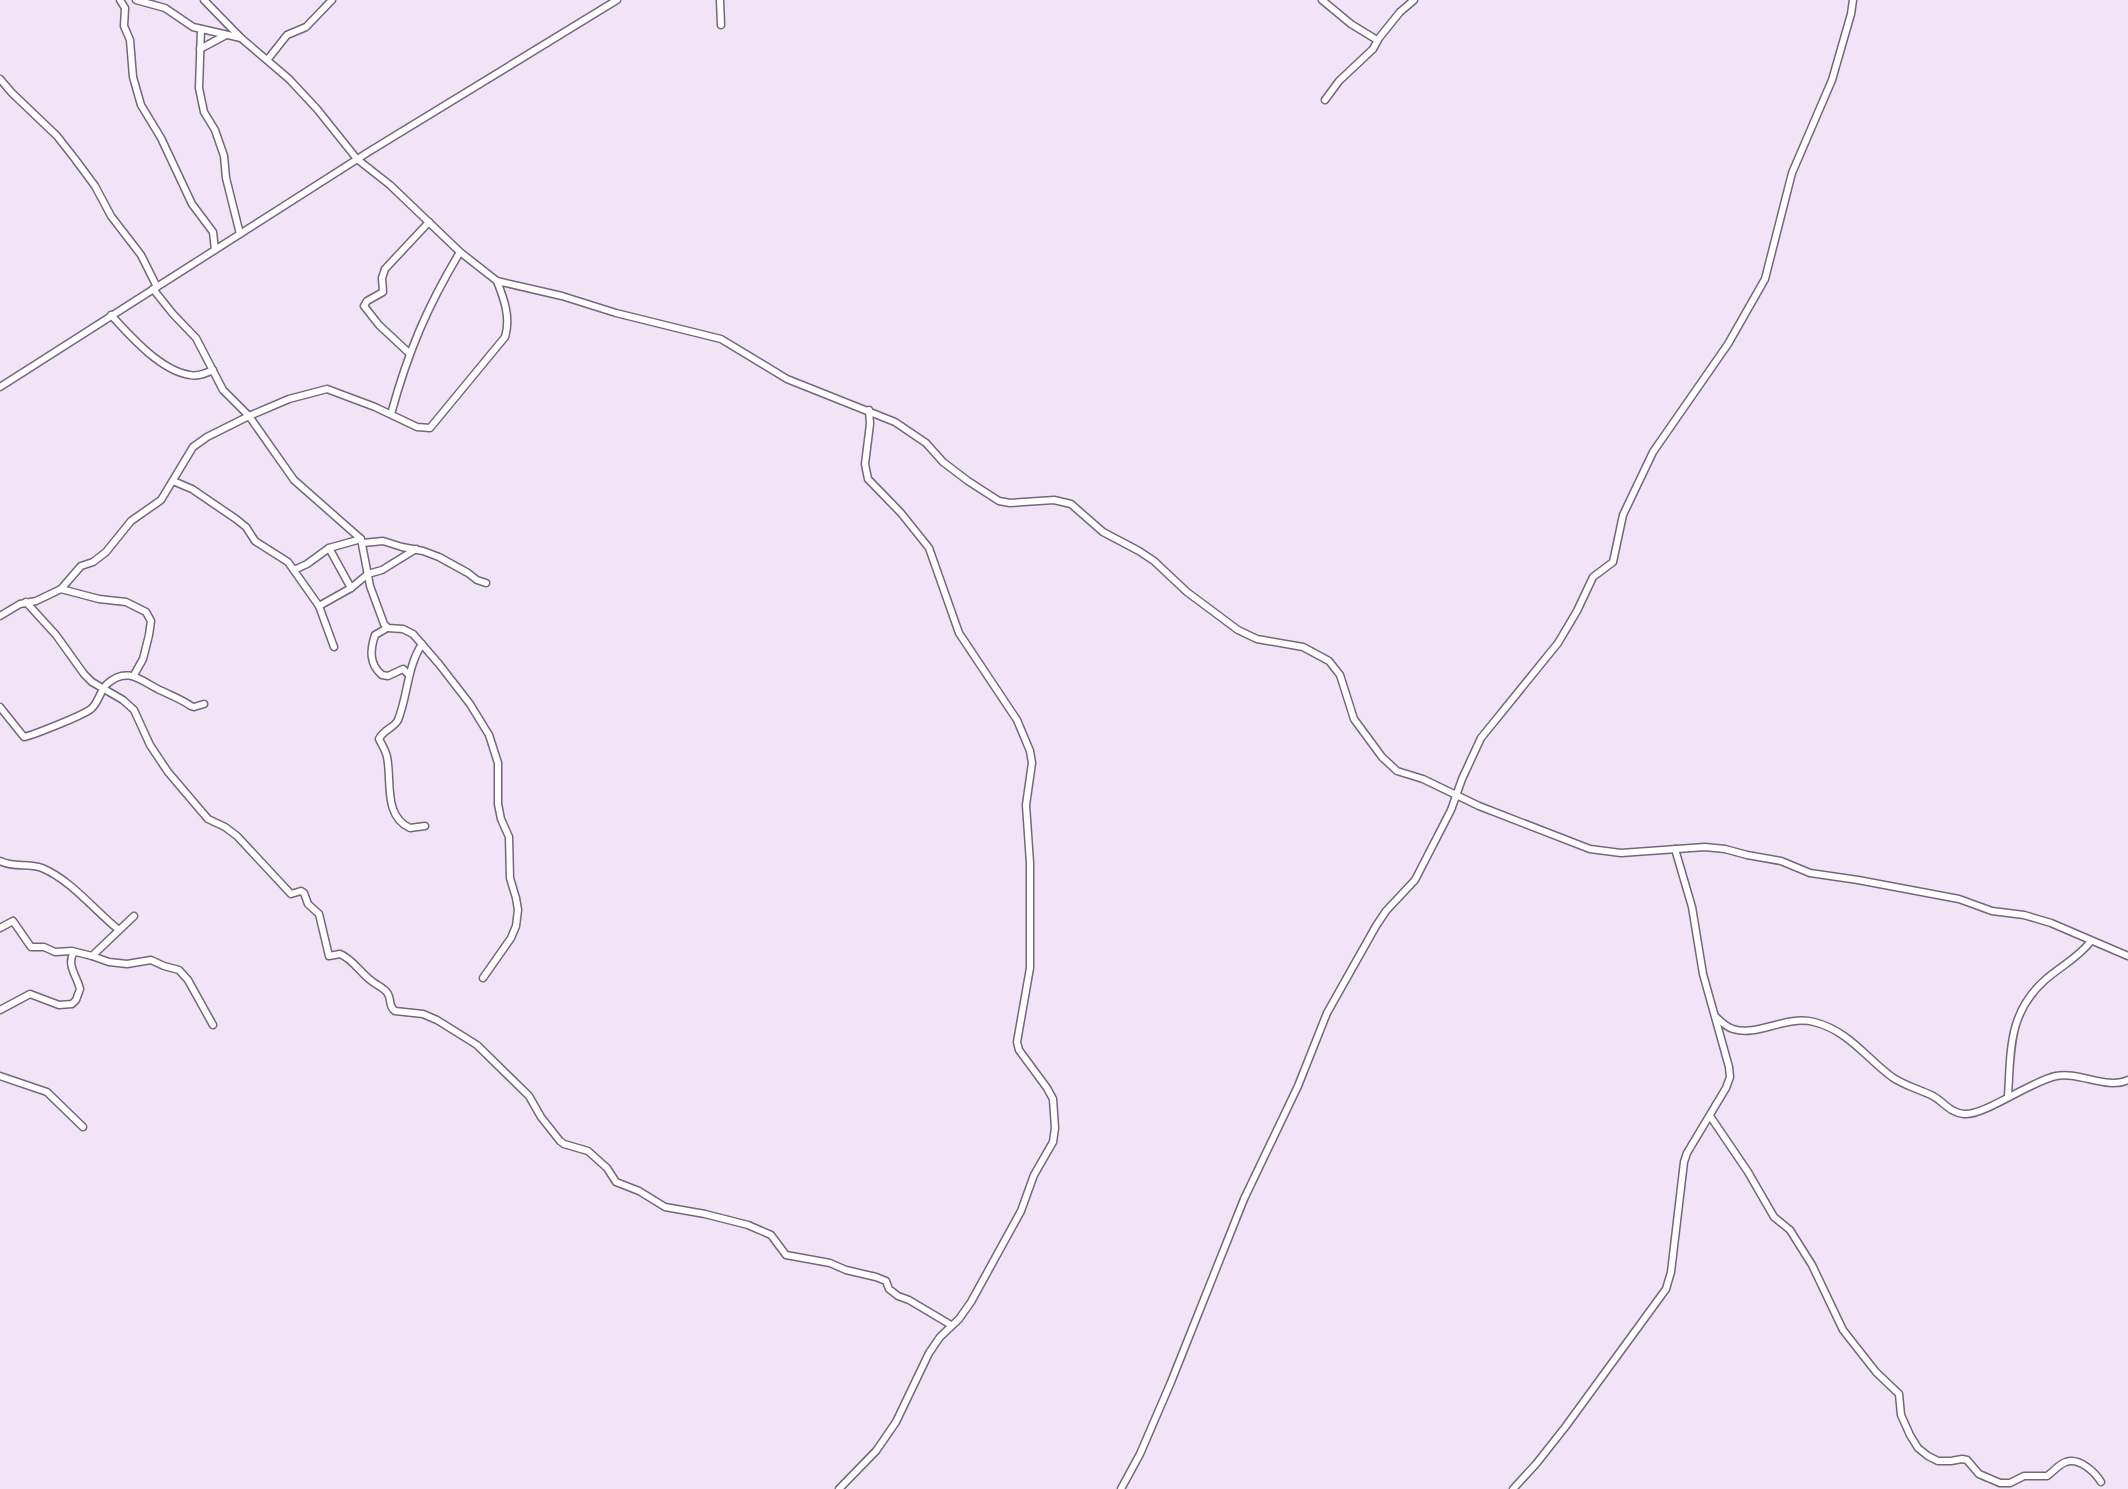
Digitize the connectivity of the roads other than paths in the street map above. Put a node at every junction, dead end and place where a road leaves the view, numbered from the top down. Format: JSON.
{"nodes":[{"id":1,"x":120,"y":0,"type":"edge"},
{"id":2,"x":136,"y":0,"type":"edge"},
{"id":3,"x":204,"y":0,"type":"edge"},
{"id":4,"x":332,"y":0,"type":"edge"},
{"id":5,"x":617,"y":0,"type":"edge"},
{"id":6,"x":720,"y":0,"type":"edge"},
{"id":7,"x":1322,"y":0,"type":"edge"},
{"id":8,"x":1414,"y":0,"type":"edge"},
{"id":9,"x":1853,"y":0,"type":"edge"},
{"id":10,"x":721,"y":25,"type":"dead end"},
{"id":11,"x":201,"y":29,"type":"junction"},
{"id":12,"x":226,"y":35,"type":"junction"},
{"id":13,"x":241,"y":38,"type":"junction"},
{"id":14,"x":1377,"y":40,"type":"junction"},
{"id":15,"x":200,"y":49,"type":"junction"},
{"id":16,"x":268,"y":59,"type":"junction"},
{"id":17,"x":0,"y":79,"type":"edge"},
{"id":18,"x":1324,"y":100,"type":"dead end"},
{"id":19,"x":357,"y":159,"type":"junction"},
{"id":20,"x":429,"y":222,"type":"junction"},
{"id":21,"x":240,"y":234,"type":"junction"},
{"id":22,"x":215,"y":250,"type":"junction"},
{"id":23,"x":460,"y":252,"type":"junction"},
{"id":24,"x":497,"y":281,"type":"junction"},
{"id":25,"x":155,"y":288,"type":"junction"},
{"id":26,"x":111,"y":315,"type":"junction"},
{"id":27,"x":410,"y":353,"type":"junction"},
{"id":28,"x":213,"y":370,"type":"junction"},
{"id":29,"x":0,"y":387,"type":"edge"},
{"id":30,"x":869,"y":410,"type":"junction"},
{"id":31,"x":391,"y":414,"type":"junction"},
{"id":32,"x":249,"y":416,"type":"junction"},
{"id":33,"x":173,"y":480,"type":"junction"},
{"id":34,"x":362,"y":541,"type":"junction"},
{"id":35,"x":329,"y":548,"type":"junction"},
{"id":36,"x":416,"y":549,"type":"junction"},
{"id":37,"x":294,"y":570,"type":"junction"},
{"id":38,"x":368,"y":574,"type":"junction"},
{"id":39,"x":486,"y":583,"type":"dead end"},
{"id":40,"x":351,"y":588,"type":"junction"},
{"id":41,"x":61,"y":590,"type":"junction"},
{"id":42,"x":26,"y":602,"type":"junction"},
{"id":43,"x":320,"y":606,"type":"junction"},
{"id":44,"x":0,"y":616,"type":"edge"},
{"id":45,"x":387,"y":627,"type":"junction"},
{"id":46,"x":422,"y":644,"type":"junction"},
{"id":47,"x":334,"y":647,"type":"dead end"},
{"id":48,"x":134,"y":675,"type":"junction"},
{"id":49,"x":409,"y":675,"type":"junction"},
{"id":50,"x":103,"y":688,"type":"junction"},
{"id":51,"x":204,"y":704,"type":"dead end"},
{"id":52,"x":0,"y":707,"type":"edge"},
{"id":53,"x":1457,"y":795,"type":"junction"},
{"id":54,"x":425,"y":826,"type":"dead end"},
{"id":55,"x":1675,"y":849,"type":"junction"},
{"id":56,"x":0,"y":861,"type":"edge"},
{"id":57,"x":134,"y":916,"type":"dead end"},
{"id":58,"x":0,"y":928,"type":"edge"},
{"id":59,"x":119,"y":930,"type":"junction"},
{"id":60,"x":2091,"y":941,"type":"junction"},
{"id":61,"x":73,"y":955,"type":"junction"},
{"id":62,"x":93,"y":956,"type":"junction"},
{"id":63,"x":2128,"y":956,"type":"edge"},
{"id":64,"x":483,"y":978,"type":"dead end"},
{"id":65,"x":0,"y":1010,"type":"edge"},
{"id":66,"x":1715,"y":1015,"type":"junction"},
{"id":67,"x":213,"y":1025,"type":"dead end"},
{"id":68,"x":0,"y":1076,"type":"edge"},
{"id":69,"x":2128,"y":1080,"type":"edge"},
{"id":70,"x":2008,"y":1096,"type":"junction"},
{"id":71,"x":1710,"y":1116,"type":"junction"},
{"id":72,"x":83,"y":1127,"type":"dead end"},
{"id":73,"x":951,"y":1325,"type":"junction"},
{"id":74,"x":2101,"y":1482,"type":"dead end"},
{"id":75,"x":839,"y":1489,"type":"edge"},
{"id":76,"x":1121,"y":1489,"type":"edge"},
{"id":77,"x":1513,"y":1489,"type":"edge"}],
"edges":[{"from":1,"to":22,"type":"street"},
{"from":2,"to":11,"type":"street"},
{"from":3,"to":13,"type":"street"},
{"from":4,"to":16,"type":"street"},
{"from":5,"to":19,"type":"street"},
{"from":6,"to":10,"type":"street"},
{"from":7,"to":14,"type":"street"},
{"from":8,"to":14,"type":"street"},
{"from":9,"to":53,"type":"street"},
{"from":11,"to":12,"type":"street"},
{"from":11,"to":15,"type":"street"},
{"from":12,"to":13,"type":"street"},
{"from":12,"to":15,"type":"street"},
{"from":13,"to":16,"type":"street"},
{"from":14,"to":18,"type":"street"},
{"from":15,"to":21,"type":"street"},
{"from":16,"to":19,"type":"street"},
{"from":17,"to":25,"type":"street"},
{"from":19,"to":20,"type":"street"},
{"from":19,"to":21,"type":"street"},
{"from":20,"to":23,"type":"street"},
{"from":20,"to":27,"type":"street"},
{"from":21,"to":22,"type":"street"},
{"from":22,"to":25,"type":"street"},
{"from":23,"to":24,"type":"street"},
{"from":23,"to":27,"type":"street"},
{"from":24,"to":30,"type":"street"},
{"from":24,"to":31,"type":"street"},
{"from":25,"to":26,"type":"street"},
{"from":25,"to":28,"type":"street"},
{"from":26,"to":28,"type":"street"},
{"from":26,"to":29,"type":"street"},
{"from":27,"to":31,"type":"street"},
{"from":28,"to":32,"type":"street"},
{"from":30,"to":53,"type":"street"},
{"from":30,"to":73,"type":"street"},
{"from":31,"to":32,"type":"street"},
{"from":32,"to":33,"type":"street"},
{"from":32,"to":34,"type":"street"},
{"from":33,"to":37,"type":"street"},
{"from":33,"to":41,"type":"street"},
{"from":34,"to":35,"type":"street"},
{"from":34,"to":36,"type":"street"},
{"from":34,"to":38,"type":"street"},
{"from":35,"to":37,"type":"street"},
{"from":35,"to":40,"type":"street"},
{"from":36,"to":38,"type":"street"},
{"from":36,"to":39,"type":"street"},
{"from":37,"to":43,"type":"street"},
{"from":38,"to":40,"type":"street"},
{"from":38,"to":45,"type":"street"},
{"from":40,"to":43,"type":"street"},
{"from":41,"to":42,"type":"street"},
{"from":41,"to":48,"type":"street"},
{"from":42,"to":44,"type":"street"},
{"from":42,"to":50,"type":"street"},
{"from":43,"to":47,"type":"street"},
{"from":45,"to":46,"type":"street"},
{"from":45,"to":49,"type":"street"},
{"from":46,"to":49,"type":"street"},
{"from":46,"to":64,"type":"street"},
{"from":48,"to":50,"type":"street"},
{"from":48,"to":51,"type":"street"},
{"from":49,"to":54,"type":"street"},
{"from":50,"to":52,"type":"street"},
{"from":50,"to":73,"type":"street"},
{"from":53,"to":55,"type":"street"},
{"from":53,"to":76,"type":"street"},
{"from":55,"to":60,"type":"street"},
{"from":55,"to":66,"type":"street"},
{"from":56,"to":59,"type":"street"},
{"from":57,"to":59,"type":"street"},
{"from":58,"to":61,"type":"street"},
{"from":59,"to":62,"type":"street"},
{"from":60,"to":63,"type":"street"},
{"from":60,"to":70,"type":"street"},
{"from":61,"to":62,"type":"street"},
{"from":61,"to":65,"type":"street"},
{"from":62,"to":67,"type":"street"},
{"from":66,"to":70,"type":"street"},
{"from":66,"to":71,"type":"street"},
{"from":68,"to":72,"type":"street"},
{"from":69,"to":70,"type":"street"},
{"from":71,"to":74,"type":"street"},
{"from":71,"to":77,"type":"street"},
{"from":73,"to":75,"type":"street"}]}
